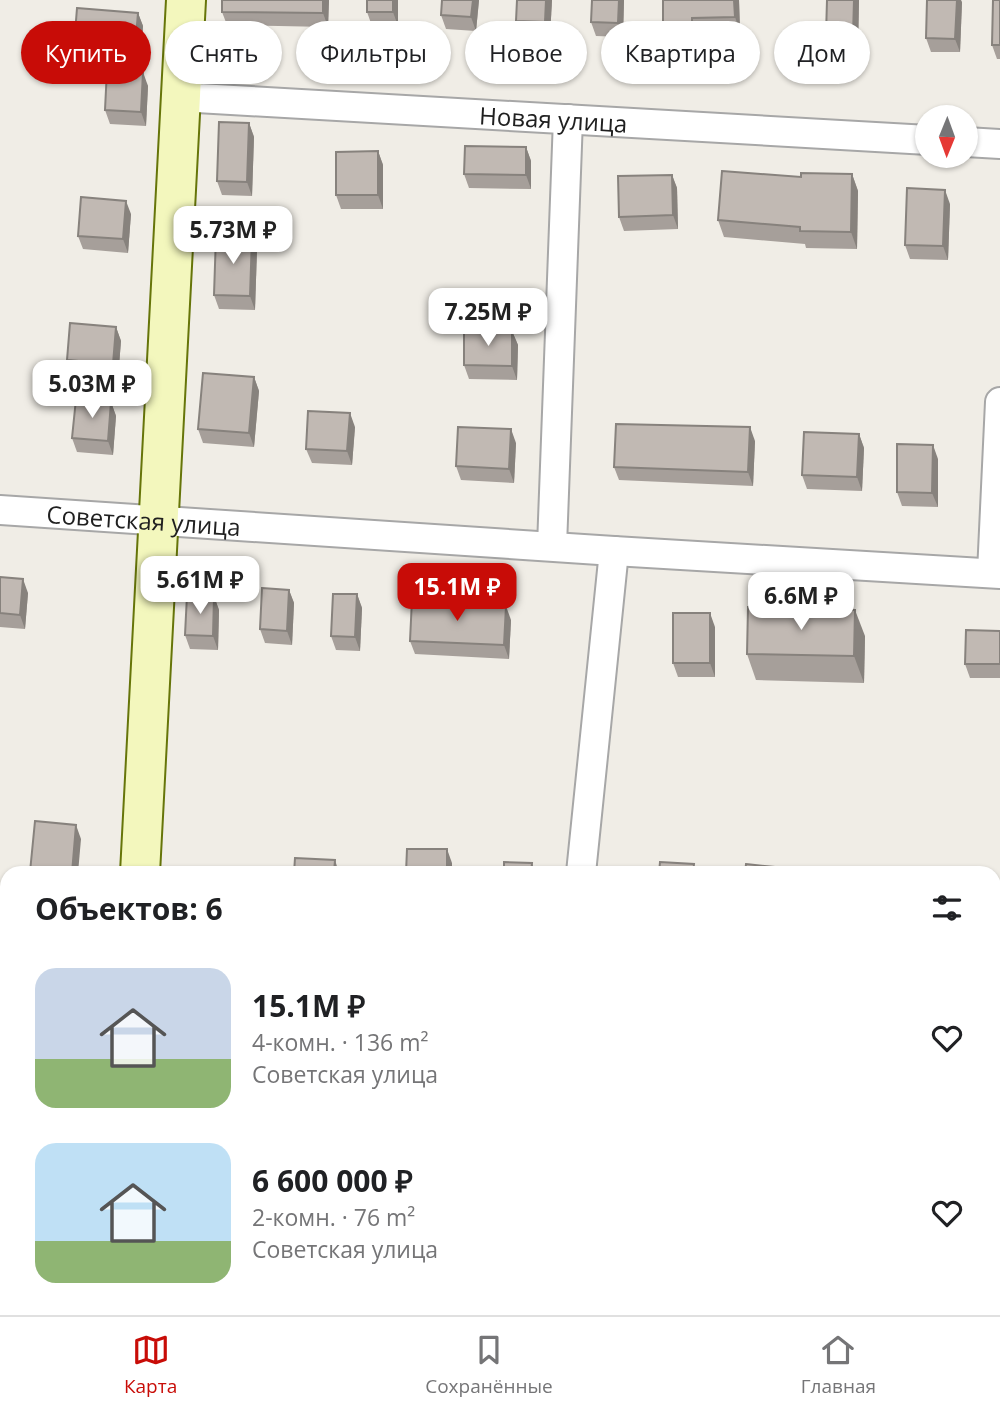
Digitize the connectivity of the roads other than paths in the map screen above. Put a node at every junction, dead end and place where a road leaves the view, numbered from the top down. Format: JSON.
{"nodes":[{"id":1,"x":186,"y":0,"type":"edge"},
{"id":2,"x":180,"y":97,"type":"junction"},
{"id":3,"x":568,"y":119,"type":"junction"},
{"id":4,"x":915,"y":139,"type":"edge"},
{"id":5,"x":978,"y":143,"type":"edge"},
{"id":6,"x":1000,"y":144,"type":"edge"},
{"id":7,"x":1000,"y":402,"type":"edge"},
{"id":8,"x":0,"y":510,"type":"edge"},
{"id":9,"x":159,"y":520,"type":"junction"},
{"id":10,"x":552,"y":547,"type":"junction"},
{"id":11,"x":614,"y":551,"type":"junction"},
{"id":12,"x":996,"y":573,"type":"edge"},
{"id":13,"x":140,"y":866,"type":"edge"},
{"id":14,"x":582,"y":866,"type":"edge"}],
"edges":[{"from":1,"to":2,"type":"street"},
{"from":2,"to":3,"type":"street","name":"Новая улица"},
{"from":2,"to":9,"type":"street"},
{"from":3,"to":4,"type":"street","name":"Новая улица"},
{"from":3,"to":10,"type":"street"},
{"from":5,"to":6,"type":"street"},
{"from":7,"to":12,"type":"street"},
{"from":8,"to":9,"type":"street","name":"Советская улица"},
{"from":9,"to":10,"type":"street","name":"Советская улица"},
{"from":9,"to":13,"type":"street"},
{"from":10,"to":11,"type":"street","name":"Советская улица"},
{"from":11,"to":12,"type":"street","name":"Советская улица"},
{"from":11,"to":14,"type":"street"}]}
